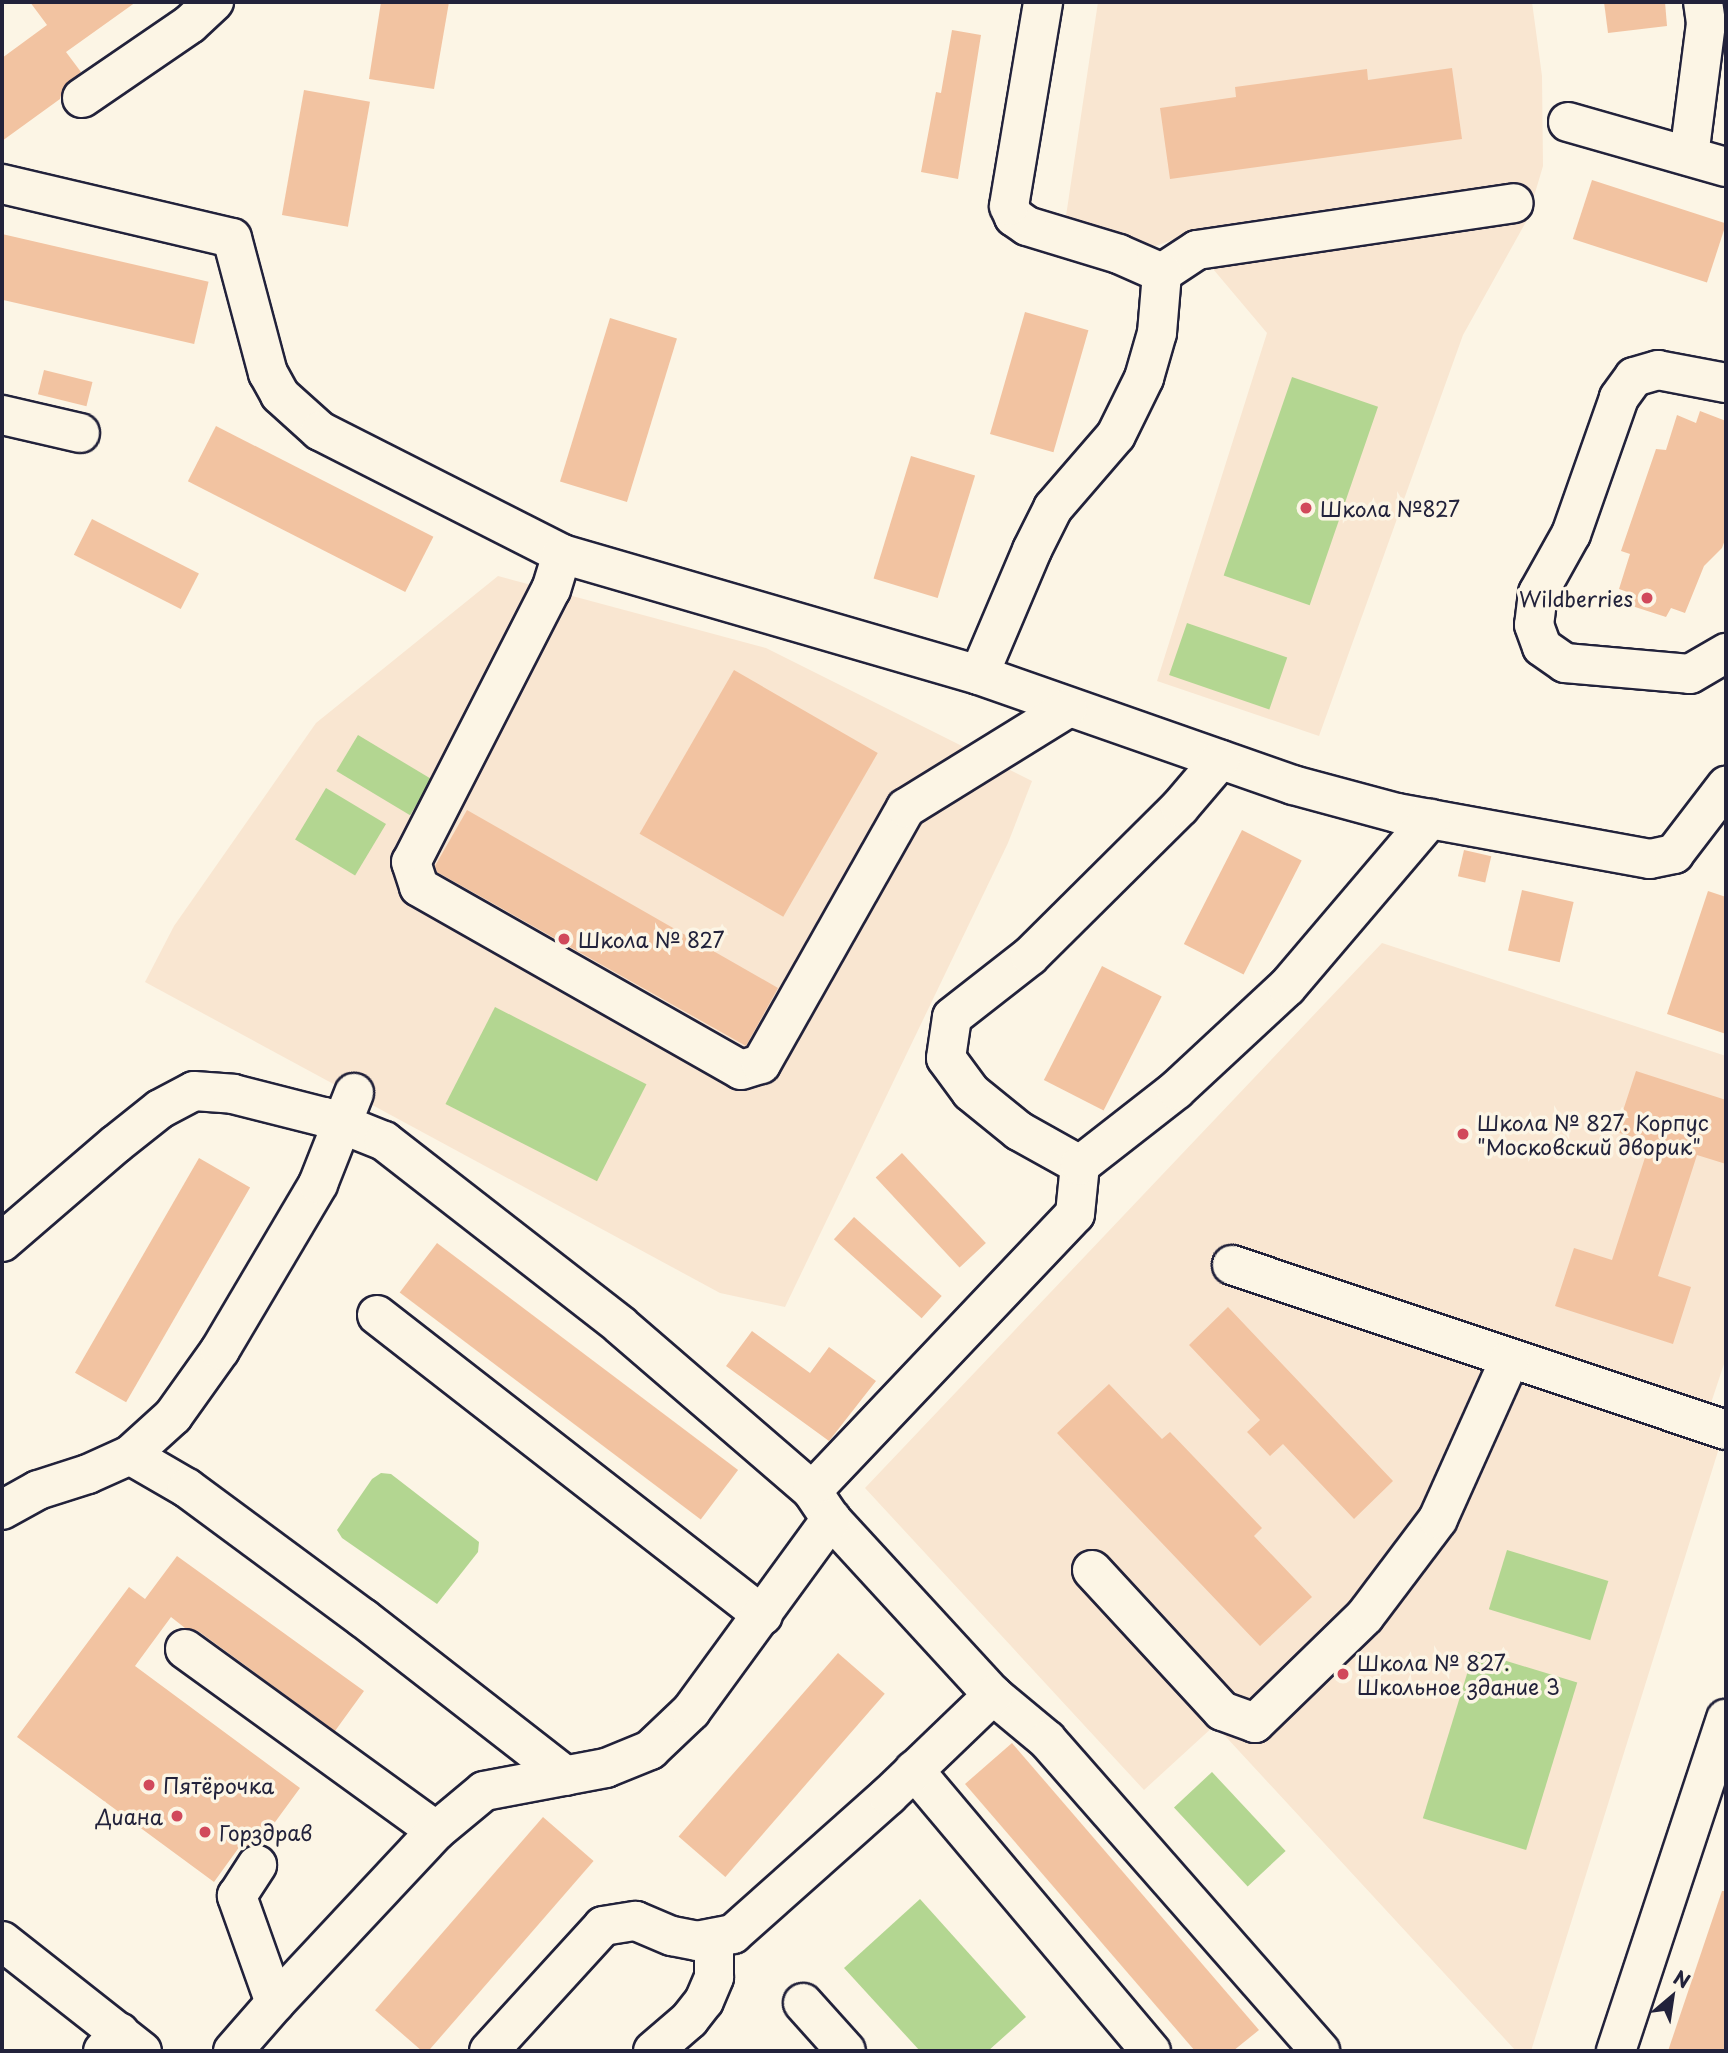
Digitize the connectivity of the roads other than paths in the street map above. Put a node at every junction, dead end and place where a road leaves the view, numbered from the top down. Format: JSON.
{"nodes":[{"id":1,"x":214,"y":2,"type":"edge"},
{"id":2,"x":1043,"y":2,"type":"edge"},
{"id":3,"x":1703,"y":2,"type":"edge"},
{"id":4,"x":82,"y":98,"type":"dead end"},
{"id":5,"x":1568,"y":122,"type":"dead end"},
{"id":6,"x":1689,"y":156,"type":"junction"},
{"id":7,"x":1726,"y":167,"type":"edge"},
{"id":8,"x":2,"y":184,"type":"edge"},
{"id":9,"x":1514,"y":203,"type":"dead end"},
{"id":10,"x":1162,"y":274,"type":"junction"},
{"id":11,"x":1726,"y":383,"type":"edge"},
{"id":12,"x":2,"y":415,"type":"edge"},
{"id":13,"x":80,"y":433,"type":"dead end"},
{"id":14,"x":562,"y":554,"type":"junction"},
{"id":15,"x":1726,"y":653,"type":"edge"},
{"id":16,"x":979,"y":675,"type":"junction"},
{"id":17,"x":1068,"y":708,"type":"junction"},
{"id":18,"x":1220,"y":761,"type":"junction"},
{"id":19,"x":1726,"y":786,"type":"edge"},
{"id":20,"x":1430,"y":819,"type":"junction"},
{"id":21,"x":348,"y":1108,"type":"junction"},
{"id":22,"x":1080,"y":1165,"type":"junction"},
{"id":23,"x":2,"y":1242,"type":"edge"},
{"id":24,"x":1232,"y":1265,"type":"dead end"},
{"id":25,"x":377,"y":1315,"type":"dead end"},
{"id":26,"x":1510,"y":1359,"type":"junction"},
{"id":27,"x":1726,"y":1430,"type":"edge"},
{"id":28,"x":130,"y":1455,"type":"junction"},
{"id":29,"x":822,"y":1505,"type":"junction"},
{"id":30,"x":2,"y":1510,"type":"edge"},
{"id":31,"x":1092,"y":1570,"type":"dead end"},
{"id":32,"x":763,"y":1615,"type":"junction"},
{"id":33,"x":185,"y":1649,"type":"dead end"},
{"id":34,"x":993,"y":1695,"type":"junction"},
{"id":35,"x":1726,"y":1719,"type":"edge"},
{"id":36,"x":914,"y":1770,"type":"junction"},
{"id":37,"x":566,"y":1776,"type":"junction"},
{"id":38,"x":436,"y":1830,"type":"junction"},
{"id":39,"x":257,"y":1865,"type":"dead end"},
{"id":40,"x":714,"y":1938,"type":"junction"},
{"id":41,"x":2,"y":1941,"type":"edge"},
{"id":42,"x":275,"y":2003,"type":"junction"},
{"id":43,"x":803,"y":2003,"type":"dead end"},
{"id":44,"x":122,"y":2045,"type":"edge"},
{"id":45,"x":233,"y":2051,"type":"edge"},
{"id":46,"x":489,"y":2051,"type":"edge"},
{"id":47,"x":653,"y":2051,"type":"edge"},
{"id":48,"x":846,"y":2051,"type":"edge"},
{"id":49,"x":1151,"y":2051,"type":"edge"},
{"id":50,"x":1320,"y":2051,"type":"edge"},
{"id":51,"x":1616,"y":2051,"type":"edge"}],
"edges":[{"from":1,"to":4,"type":"main road"},
{"from":2,"to":10,"type":"main road"},
{"from":3,"to":6,"type":"main road"},
{"from":5,"to":6,"type":"main road"},
{"from":6,"to":7,"type":"main road"},
{"from":8,"to":14,"type":"main road"},
{"from":9,"to":10,"type":"main road"},
{"from":10,"to":16,"type":"main road"},
{"from":11,"to":15,"type":"main road"},
{"from":12,"to":13,"type":"main road"},
{"from":14,"to":16,"type":"main road"},
{"from":14,"to":17,"type":"main road"},
{"from":16,"to":17,"type":"main road"},
{"from":17,"to":18,"type":"main road"},
{"from":18,"to":20,"type":"main road"},
{"from":18,"to":22,"type":"main road"},
{"from":19,"to":20,"type":"main road"},
{"from":20,"to":22,"type":"main road"},
{"from":21,"to":23,"type":"main road"},
{"from":21,"to":28,"type":"main road"},
{"from":21,"to":29,"type":"main road"},
{"from":22,"to":29,"type":"main road"},
{"from":24,"to":26,"type":"main road"},
{"from":25,"to":32,"type":"main road"},
{"from":26,"to":27,"type":"main road"},
{"from":26,"to":31,"type":"main road"},
{"from":28,"to":30,"type":"main road"},
{"from":28,"to":37,"type":"main road"},
{"from":29,"to":32,"type":"main road"},
{"from":29,"to":34,"type":"main road"},
{"from":32,"to":37,"type":"main road"},
{"from":33,"to":38,"type":"main road"},
{"from":34,"to":36,"type":"main road"},
{"from":34,"to":50,"type":"main road"},
{"from":35,"to":51,"type":"main road"},
{"from":36,"to":40,"type":"main road"},
{"from":36,"to":49,"type":"main road"},
{"from":37,"to":38,"type":"main road"},
{"from":38,"to":42,"type":"main road"},
{"from":39,"to":42,"type":"main road"},
{"from":40,"to":46,"type":"main road"},
{"from":40,"to":47,"type":"main road"},
{"from":41,"to":44,"type":"main road"},
{"from":42,"to":45,"type":"main road"},
{"from":43,"to":48,"type":"main road"}]}
